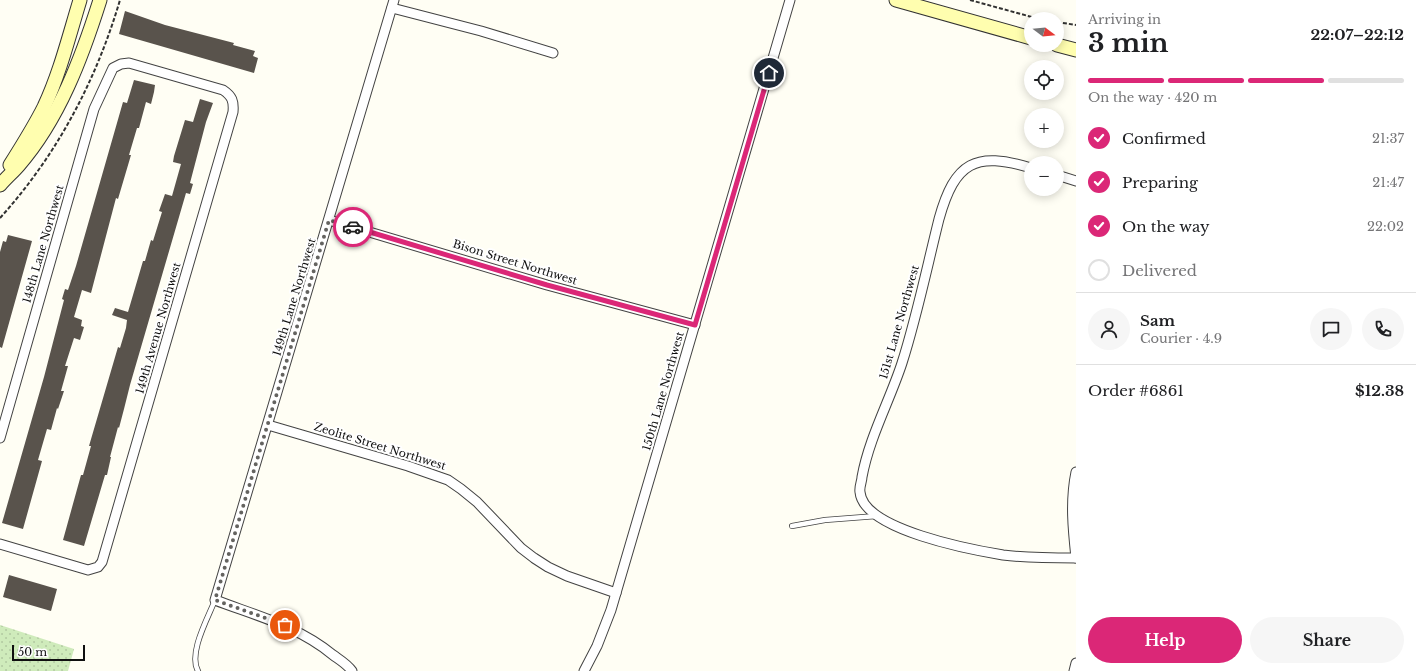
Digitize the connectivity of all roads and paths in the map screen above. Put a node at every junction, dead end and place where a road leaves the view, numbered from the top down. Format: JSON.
{"nodes":[{"id":1,"x":80,"y":0,"type":"edge"},
{"id":2,"x":100,"y":0,"type":"edge"},
{"id":3,"x":120,"y":0,"type":"edge"},
{"id":4,"x":790,"y":0,"type":"edge"},
{"id":5,"x":896,"y":0,"type":"edge"},
{"id":6,"x":970,"y":0,"type":"edge"},
{"id":7,"x":393,"y":4,"type":"edge"},
{"id":8,"x":1024,"y":15,"type":"edge"},
{"id":9,"x":1064,"y":23,"type":"edge"},
{"id":10,"x":1076,"y":26,"type":"edge"},
{"id":11,"x":1024,"y":36,"type":"edge"},
{"id":12,"x":1064,"y":47,"type":"edge"},
{"id":13,"x":1076,"y":50,"type":"edge"},
{"id":14,"x":553,"y":53,"type":"dead end"},
{"id":15,"x":230,"y":95,"type":"joint"},
{"id":16,"x":1024,"y":166,"type":"edge"},
{"id":17,"x":1064,"y":177,"type":"edge"},
{"id":18,"x":0,"y":180,"type":"edge"},
{"id":19,"x":1076,"y":181,"type":"edge"},
{"id":20,"x":0,"y":185,"type":"edge"},
{"id":21,"x":0,"y":218,"type":"edge"},
{"id":22,"x":329,"y":220,"type":"junction"},
{"id":23,"x":695,"y":325,"type":"junction"},
{"id":24,"x":268,"y":425,"type":"junction"},
{"id":25,"x":0,"y":438,"type":"edge"},
{"id":26,"x":1076,"y":472,"type":"edge"},
{"id":27,"x":878,"y":516,"type":"junction"},
{"id":28,"x":792,"y":526,"type":"dead end"},
{"id":29,"x":0,"y":544,"type":"edge"},
{"id":30,"x":1076,"y":558,"type":"edge"},
{"id":31,"x":616,"y":593,"type":"junction"},
{"id":32,"x":215,"y":600,"type":"junction"},
{"id":33,"x":1076,"y":663,"type":"edge"},
{"id":34,"x":198,"y":671,"type":"edge"},
{"id":35,"x":352,"y":671,"type":"edge"},
{"id":36,"x":584,"y":671,"type":"edge"},
{"id":37,"x":1074,"y":671,"type":"edge"}],
"edges":[{"from":1,"to":18,"type":"main road"},
{"from":2,"to":20,"type":"main road"},
{"from":3,"to":21,"type":"path"},
{"from":4,"to":23,"type":"street","name":"150th Lane Northwest"},
{"from":5,"to":11,"type":"main road"},
{"from":6,"to":8,"type":"path"},
{"from":7,"to":14,"type":"street"},
{"from":7,"to":22,"type":"street","name":"149th Lane Northwest"},
{"from":9,"to":10,"type":"path"},
{"from":12,"to":13,"type":"main road"},
{"from":15,"to":25,"type":"street","name":"148th Lane Northwest"},
{"from":15,"to":29,"type":"street","name":"149th Avenue Northwest"},
{"from":16,"to":27,"type":"street","name":"151st Lane Northwest"},
{"from":17,"to":19,"type":"street"},
{"from":22,"to":23,"type":"street","name":"Bison Street Northwest"},
{"from":22,"to":24,"type":"street","name":"149th Lane Northwest"},
{"from":23,"to":31,"type":"street","name":"150th Lane Northwest"},
{"from":24,"to":31,"type":"street","name":"Zeolite Street Northwest"},
{"from":24,"to":32,"type":"street","name":"149th Lane Northwest"},
{"from":26,"to":30,"type":"street"},
{"from":27,"to":28,"type":"lane"},
{"from":27,"to":30,"type":"street","name":"151st Lane Northwest"},
{"from":31,"to":36,"type":"street","name":"150th Lane Northwest"},
{"from":32,"to":34,"type":"lane"},
{"from":32,"to":35,"type":"street"},
{"from":33,"to":37,"type":"street"}]}
